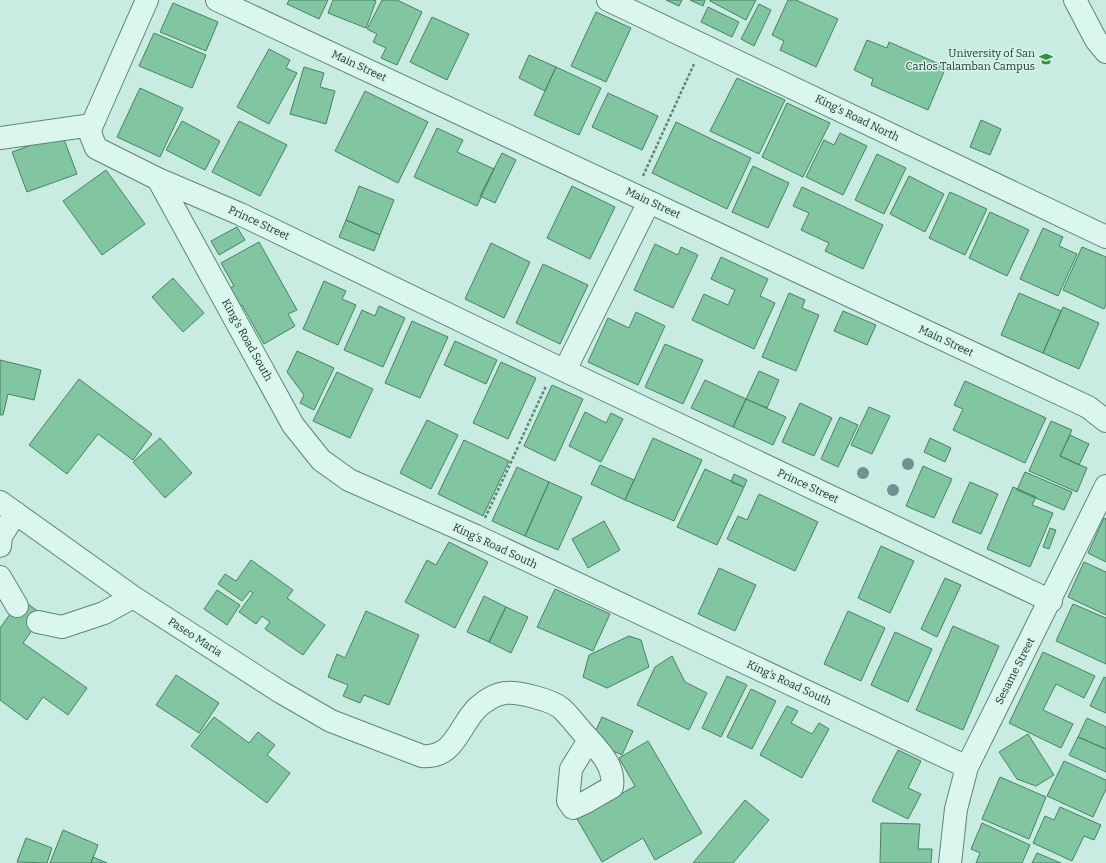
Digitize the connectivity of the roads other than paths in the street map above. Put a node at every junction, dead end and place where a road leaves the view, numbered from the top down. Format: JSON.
{"nodes":[{"id":1,"x":147,"y":0,"type":"edge"},
{"id":2,"x":217,"y":0,"type":"edge"},
{"id":3,"x":608,"y":0,"type":"edge"},
{"id":4,"x":1075,"y":0,"type":"edge"},
{"id":5,"x":1106,"y":52,"type":"edge"},
{"id":6,"x":92,"y":125,"type":"junction"},
{"id":7,"x":0,"y":138,"type":"edge"},
{"id":8,"x":158,"y":178,"type":"junction"},
{"id":9,"x":642,"y":198,"type":"junction"},
{"id":10,"x":1106,"y":237,"type":"edge"},
{"id":11,"x":560,"y":368,"type":"junction"},
{"id":12,"x":1097,"y":409,"type":"edge"},
{"id":13,"x":1106,"y":421,"type":"edge"},
{"id":14,"x":1106,"y":486,"type":"edge"},
{"id":15,"x":8,"y":507,"type":"edge"},
{"id":16,"x":0,"y":546,"type":"edge"},
{"id":17,"x":0,"y":577,"type":"edge"},
{"id":18,"x":133,"y":598,"type":"junction"},
{"id":19,"x":1051,"y":601,"type":"junction"},
{"id":20,"x":17,"y":606,"type":"dead end"},
{"id":21,"x":38,"y":622,"type":"dead end"},
{"id":22,"x":589,"y":740,"type":"dead end"},
{"id":23,"x":967,"y":767,"type":"junction"},
{"id":24,"x":950,"y":863,"type":"edge"}],
"edges":[{"from":1,"to":6,"type":"street"},
{"from":2,"to":9,"type":"street","name":"Main Street"},
{"from":3,"to":10,"type":"street","name":"King's Road North"},
{"from":4,"to":5,"type":"street"},
{"from":6,"to":7,"type":"street"},
{"from":6,"to":8,"type":"street","name":"Prince Street"},
{"from":8,"to":11,"type":"street","name":"Prince Street"},
{"from":8,"to":23,"type":"street","name":"King's Road South"},
{"from":9,"to":11,"type":"street"},
{"from":9,"to":12,"type":"street","name":"Main Street"},
{"from":11,"to":19,"type":"street","name":"Prince Street"},
{"from":12,"to":13,"type":"street","name":"Main Street"},
{"from":14,"to":19,"type":"street","name":"Sesame Street"},
{"from":15,"to":16,"type":"street"},
{"from":15,"to":18,"type":"street","name":"Paseo Maria"},
{"from":17,"to":20,"type":"street"},
{"from":18,"to":21,"type":"street"},
{"from":18,"to":22,"type":"street","name":"Paseo Maria"},
{"from":19,"to":23,"type":"street","name":"Sesame Street"},
{"from":23,"to":24,"type":"street","name":"Sesame Street"}]}
